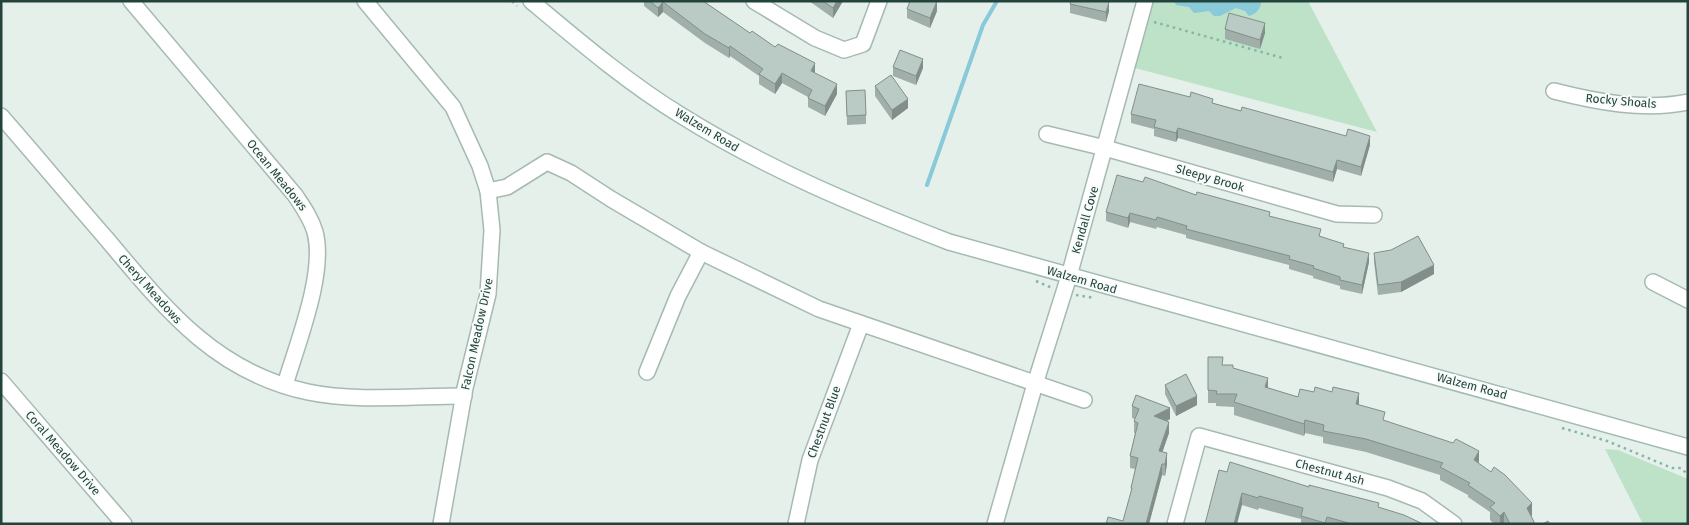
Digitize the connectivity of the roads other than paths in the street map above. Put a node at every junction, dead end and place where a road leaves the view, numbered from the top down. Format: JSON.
{"nodes":[{"id":1,"x":131,"y":1,"type":"edge"},
{"id":2,"x":365,"y":1,"type":"edge"},
{"id":3,"x":531,"y":1,"type":"edge"},
{"id":4,"x":754,"y":1,"type":"edge"},
{"id":5,"x":880,"y":1,"type":"edge"},
{"id":6,"x":1145,"y":1,"type":"edge"},
{"id":7,"x":1554,"y":91,"type":"dead end"},
{"id":8,"x":1688,"y":102,"type":"edge"},
{"id":9,"x":1,"y":116,"type":"edge"},
{"id":10,"x":1047,"y":134,"type":"dead end"},
{"id":11,"x":1105,"y":148,"type":"junction"},
{"id":12,"x":488,"y":191,"type":"junction"},
{"id":13,"x":1374,"y":215,"type":"dead end"},
{"id":14,"x":701,"y":252,"type":"junction"},
{"id":15,"x":1069,"y":276,"type":"junction"},
{"id":16,"x":1653,"y":282,"type":"dead end"},
{"id":17,"x":1688,"y":300,"type":"edge"},
{"id":18,"x":861,"y":324,"type":"junction"},
{"id":19,"x":647,"y":372,"type":"dead end"},
{"id":20,"x":1,"y":381,"type":"edge"},
{"id":21,"x":1035,"y":384,"type":"junction"},
{"id":22,"x":285,"y":385,"type":"junction"},
{"id":23,"x":464,"y":396,"type":"junction"},
{"id":24,"x":1084,"y":400,"type":"dead end"},
{"id":25,"x":1686,"y":448,"type":"edge"},
{"id":26,"x":124,"y":524,"type":"edge"},
{"id":27,"x":441,"y":524,"type":"edge"},
{"id":28,"x":796,"y":524,"type":"edge"},
{"id":29,"x":995,"y":524,"type":"edge"},
{"id":30,"x":1175,"y":524,"type":"edge"},
{"id":31,"x":1454,"y":524,"type":"edge"}],
"edges":[{"from":1,"to":22,"type":"street","name":"Ocean Meadows"},
{"from":2,"to":12,"type":"street","name":"Falcon Meadow Drive"},
{"from":3,"to":15,"type":"street","name":"Walzem Road"},
{"from":4,"to":5,"type":"street"},
{"from":6,"to":11,"type":"street","name":"Kendall Cove"},
{"from":7,"to":8,"type":"street","name":"Rocky Shoals"},
{"from":9,"to":22,"type":"street","name":"Cheryl Meadows"},
{"from":10,"to":11,"type":"street","name":"Sleepy Brook"},
{"from":11,"to":13,"type":"street","name":"Sleepy Brook"},
{"from":11,"to":15,"type":"street","name":"Kendall Cove"},
{"from":12,"to":14,"type":"street"},
{"from":12,"to":23,"type":"street","name":"Falcon Meadow Drive"},
{"from":14,"to":18,"type":"street"},
{"from":14,"to":19,"type":"street"},
{"from":15,"to":21,"type":"street","name":"Kendall Cove"},
{"from":15,"to":25,"type":"street","name":"Walzem Road"},
{"from":16,"to":17,"type":"street"},
{"from":18,"to":21,"type":"street"},
{"from":18,"to":28,"type":"street","name":"Chestnut Blue"},
{"from":20,"to":26,"type":"street","name":"Coral Meadow Drive"},
{"from":21,"to":24,"type":"street"},
{"from":21,"to":29,"type":"street","name":"Kendall Cove"},
{"from":22,"to":23,"type":"street","name":"Cheryl Meadows"},
{"from":23,"to":27,"type":"street","name":"Falcon Meadow Drive"},
{"from":30,"to":31,"type":"street","name":"Chestnut Ash"}]}
